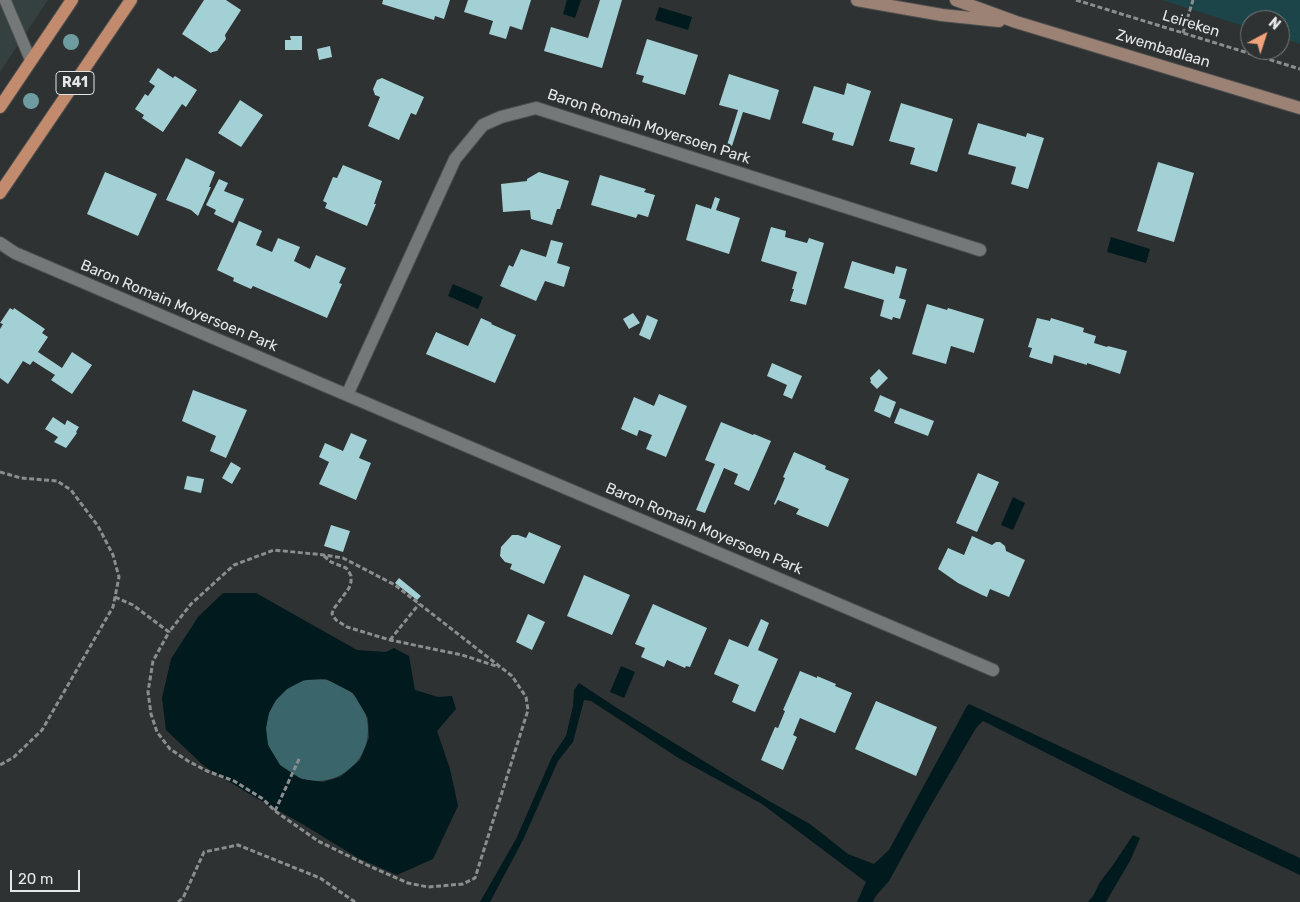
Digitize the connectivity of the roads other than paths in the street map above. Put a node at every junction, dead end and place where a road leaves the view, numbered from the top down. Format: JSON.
{"nodes":[{"id":1,"x":5,"y":0,"type":"edge"},
{"id":2,"x":72,"y":0,"type":"edge"},
{"id":3,"x":131,"y":0,"type":"edge"},
{"id":4,"x":857,"y":0,"type":"edge"},
{"id":5,"x":956,"y":0,"type":"edge"},
{"id":6,"x":1016,"y":22,"type":"junction"},
{"id":7,"x":31,"y":61,"type":"junction"},
{"id":8,"x":0,"y":107,"type":"edge"},
{"id":9,"x":1300,"y":108,"type":"edge"},
{"id":10,"x":0,"y":193,"type":"edge"},
{"id":11,"x":0,"y":244,"type":"edge"},
{"id":12,"x":980,"y":250,"type":"dead end"},
{"id":13,"x":347,"y":395,"type":"junction"},
{"id":14,"x":993,"y":670,"type":"dead end"}],
"edges":[{"from":1,"to":7,"type":"lane"},
{"from":2,"to":7,"type":"main road"},
{"from":3,"to":10,"type":"main road","number":"R41"},
{"from":4,"to":6,"type":"street","name":"Zwembadlaan"},
{"from":5,"to":6,"type":"street","name":"Zwembadlaan"},
{"from":6,"to":9,"type":"street","name":"Zwembadlaan"},
{"from":7,"to":8,"type":"main road"},
{"from":11,"to":13,"type":"street","name":"Baron Romain Moyersoen Park"},
{"from":12,"to":13,"type":"street","name":"Baron Romain Moyersoen Park"},
{"from":13,"to":14,"type":"street","name":"Baron Romain Moyersoen Park"}]}
